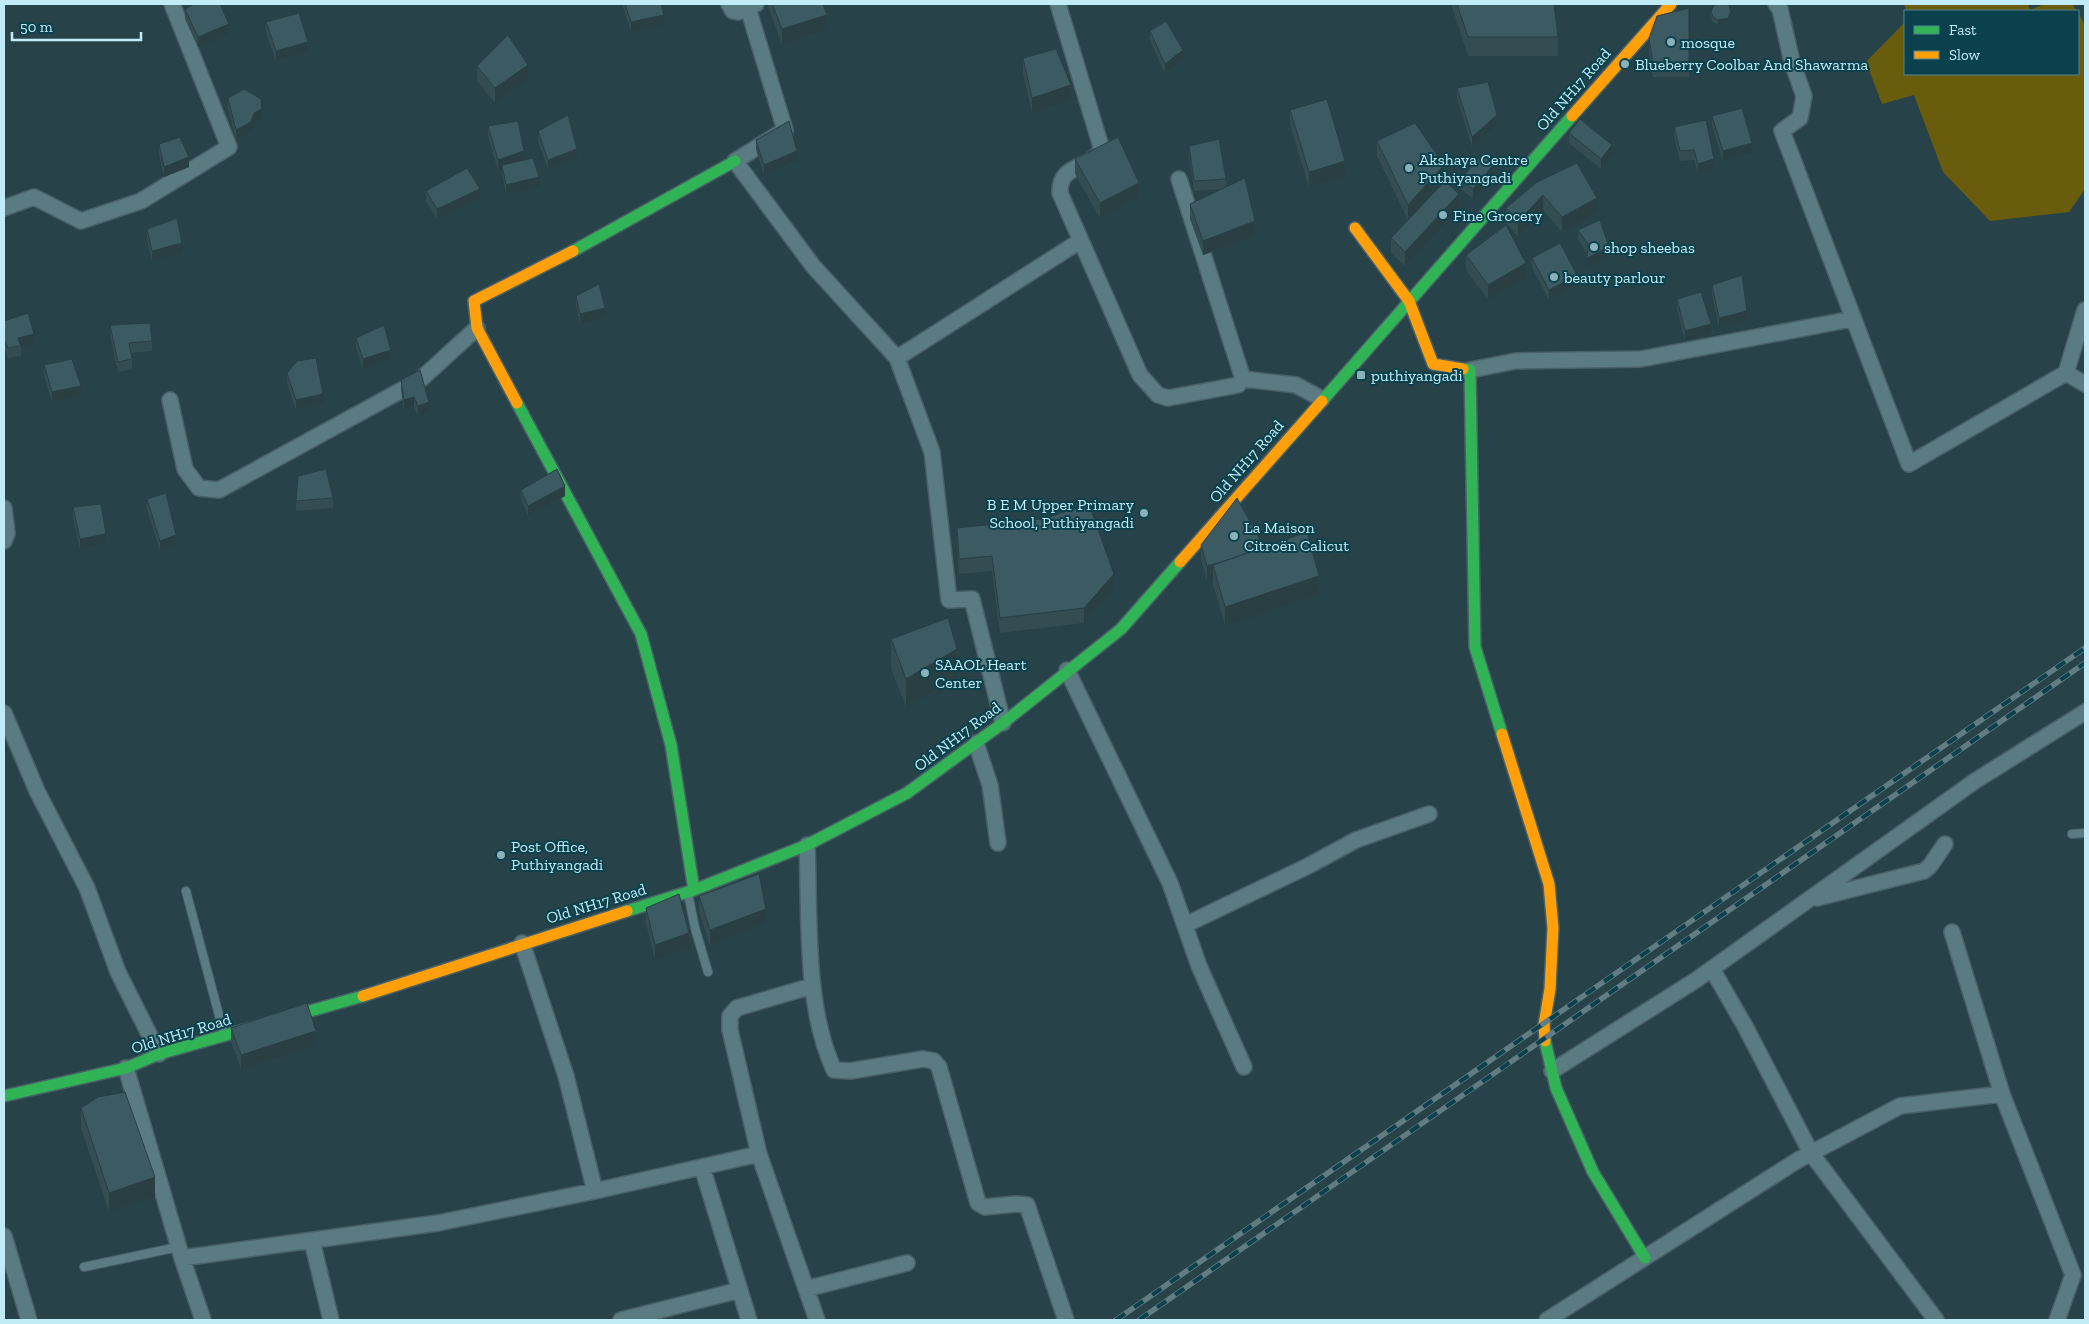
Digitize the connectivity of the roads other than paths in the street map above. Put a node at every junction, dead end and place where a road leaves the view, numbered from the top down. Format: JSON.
{"nodes":[{"id":1,"x":172,"y":4,"type":"edge"},
{"id":2,"x":729,"y":4,"type":"edge"},
{"id":3,"x":1058,"y":4,"type":"edge"},
{"id":4,"x":1671,"y":4,"type":"edge"},
{"id":5,"x":1776,"y":4,"type":"edge"},
{"id":6,"x":752,"y":6,"type":"edge"},
{"id":7,"x":734,"y":161,"type":"junction"},
{"id":8,"x":1179,"y":179,"type":"dead end"},
{"id":9,"x":4,"y":208,"type":"edge"},
{"id":10,"x":1355,"y":228,"type":"dead end"},
{"id":11,"x":1080,"y":241,"type":"junction"},
{"id":12,"x":1409,"y":301,"type":"junction"},
{"id":13,"x":2085,"y":310,"type":"edge"},
{"id":14,"x":1852,"y":319,"type":"junction"},
{"id":15,"x":477,"y":328,"type":"junction"},
{"id":16,"x":897,"y":358,"type":"junction"},
{"id":17,"x":1470,"y":370,"type":"junction"},
{"id":18,"x":2066,"y":374,"type":"junction"},
{"id":19,"x":1243,"y":379,"type":"junction"},
{"id":20,"x":2085,"y":384,"type":"edge"},
{"id":21,"x":1322,"y":399,"type":"junction"},
{"id":22,"x":170,"y":400,"type":"dead end"},
{"id":23,"x":4,"y":508,"type":"edge"},
{"id":24,"x":4,"y":541,"type":"edge"},
{"id":25,"x":1067,"y":670,"type":"junction"},
{"id":26,"x":2085,"y":712,"type":"edge"},
{"id":27,"x":4,"y":713,"type":"edge"},
{"id":28,"x":1003,"y":723,"type":"junction"},
{"id":29,"x":976,"y":743,"type":"junction"},
{"id":30,"x":1429,"y":814,"type":"dead end"},
{"id":31,"x":2085,"y":833,"type":"edge"},
{"id":32,"x":2072,"y":834,"type":"dead end"},
{"id":33,"x":998,"y":844,"type":"dead end"},
{"id":34,"x":1945,"y":844,"type":"dead end"},
{"id":35,"x":807,"y":845,"type":"junction"},
{"id":36,"x":186,"y":891,"type":"dead end"},
{"id":37,"x":690,"y":891,"type":"junction"},
{"id":38,"x":1808,"y":900,"type":"junction"},
{"id":39,"x":1185,"y":925,"type":"junction"},
{"id":40,"x":1952,"y":932,"type":"dead end"},
{"id":41,"x":522,"y":943,"type":"junction"},
{"id":42,"x":1712,"y":969,"type":"junction"},
{"id":43,"x":708,"y":972,"type":"dead end"},
{"id":44,"x":812,"y":986,"type":"junction"},
{"id":45,"x":225,"y":1036,"type":"junction"},
{"id":46,"x":160,"y":1054,"type":"junction"},
{"id":47,"x":1244,"y":1067,"type":"dead end"},
{"id":48,"x":126,"y":1068,"type":"junction"},
{"id":49,"x":1552,"y":1071,"type":"junction"},
{"id":50,"x":2002,"y":1094,"type":"junction"},
{"id":51,"x":4,"y":1096,"type":"edge"},
{"id":52,"x":1811,"y":1153,"type":"junction"},
{"id":53,"x":759,"y":1154,"type":"junction"},
{"id":54,"x":702,"y":1167,"type":"junction"},
{"id":55,"x":595,"y":1191,"type":"junction"},
{"id":56,"x":4,"y":1236,"type":"edge"},
{"id":57,"x":312,"y":1240,"type":"junction"},
{"id":58,"x":180,"y":1253,"type":"junction"},
{"id":59,"x":1645,"y":1258,"type":"junction"},
{"id":60,"x":907,"y":1263,"type":"dead end"},
{"id":61,"x":84,"y":1267,"type":"dead end"},
{"id":62,"x":806,"y":1289,"type":"junction"},
{"id":63,"x":740,"y":1290,"type":"junction"},
{"id":64,"x":29,"y":1320,"type":"edge"},
{"id":65,"x":203,"y":1320,"type":"edge"},
{"id":66,"x":331,"y":1320,"type":"edge"},
{"id":67,"x":621,"y":1320,"type":"edge"},
{"id":68,"x":749,"y":1320,"type":"edge"},
{"id":69,"x":817,"y":1320,"type":"edge"},
{"id":70,"x":1066,"y":1320,"type":"edge"},
{"id":71,"x":1547,"y":1320,"type":"edge"},
{"id":72,"x":1936,"y":1320,"type":"edge"},
{"id":73,"x":2057,"y":1320,"type":"edge"}],
"edges":[{"from":1,"to":9,"type":"street"},
{"from":2,"to":6,"type":"street"},
{"from":3,"to":11,"type":"street"},
{"from":4,"to":12,"type":"main road","name":"Old NH17 Road"},
{"from":5,"to":14,"type":"street"},
{"from":6,"to":7,"type":"street"},
{"from":7,"to":15,"type":"main road"},
{"from":7,"to":16,"type":"street"},
{"from":8,"to":19,"type":"street"},
{"from":10,"to":12,"type":"main road"},
{"from":11,"to":16,"type":"street"},
{"from":11,"to":19,"type":"street"},
{"from":12,"to":17,"type":"main road"},
{"from":12,"to":21,"type":"main road","name":"Old NH17 Road"},
{"from":13,"to":18,"type":"street"},
{"from":14,"to":17,"type":"street"},
{"from":14,"to":18,"type":"street"},
{"from":15,"to":22,"type":"street"},
{"from":15,"to":37,"type":"main road"},
{"from":16,"to":28,"type":"street"},
{"from":17,"to":49,"type":"main road"},
{"from":18,"to":20,"type":"street"},
{"from":19,"to":21,"type":"street"},
{"from":21,"to":25,"type":"main road","name":"Old NH17 Road"},
{"from":23,"to":24,"type":"street"},
{"from":25,"to":28,"type":"main road","name":"Old NH17 Road"},
{"from":25,"to":39,"type":"street"},
{"from":26,"to":38,"type":"street"},
{"from":27,"to":46,"type":"street"},
{"from":28,"to":29,"type":"main road","name":"Old NH17 Road"},
{"from":29,"to":33,"type":"street"},
{"from":29,"to":35,"type":"main road","name":"Old NH17 Road"},
{"from":30,"to":39,"type":"street"},
{"from":31,"to":32,"type":"lane"},
{"from":34,"to":38,"type":"street"},
{"from":35,"to":37,"type":"main road","name":"Old NH17 Road"},
{"from":35,"to":44,"type":"street"},
{"from":36,"to":45,"type":"lane"},
{"from":37,"to":41,"type":"main road","name":"Old NH17 Road"},
{"from":37,"to":43,"type":"lane"},
{"from":38,"to":42,"type":"street"},
{"from":39,"to":47,"type":"street"},
{"from":40,"to":50,"type":"street"},
{"from":41,"to":45,"type":"main road","name":"Old NH17 Road"},
{"from":41,"to":55,"type":"street"},
{"from":42,"to":49,"type":"street"},
{"from":42,"to":52,"type":"street"},
{"from":44,"to":53,"type":"street"},
{"from":44,"to":70,"type":"street"},
{"from":45,"to":46,"type":"main road","name":"Old NH17 Road"},
{"from":46,"to":48,"type":"main road","name":"Old NH17 Road"},
{"from":48,"to":51,"type":"main road","name":"Old NH17 Road"},
{"from":48,"to":58,"type":"street"},
{"from":49,"to":59,"type":"main road"},
{"from":50,"to":52,"type":"street"},
{"from":50,"to":73,"type":"street"},
{"from":52,"to":59,"type":"street"},
{"from":52,"to":72,"type":"street"},
{"from":53,"to":54,"type":"street"},
{"from":53,"to":62,"type":"street"},
{"from":54,"to":55,"type":"street"},
{"from":54,"to":63,"type":"street"},
{"from":55,"to":57,"type":"street"},
{"from":56,"to":64,"type":"street"},
{"from":57,"to":58,"type":"street"},
{"from":57,"to":66,"type":"street"},
{"from":58,"to":61,"type":"lane"},
{"from":58,"to":65,"type":"street"},
{"from":59,"to":71,"type":"street"},
{"from":60,"to":62,"type":"street"},
{"from":62,"to":69,"type":"street"},
{"from":63,"to":67,"type":"street"},
{"from":63,"to":68,"type":"street"}]}
